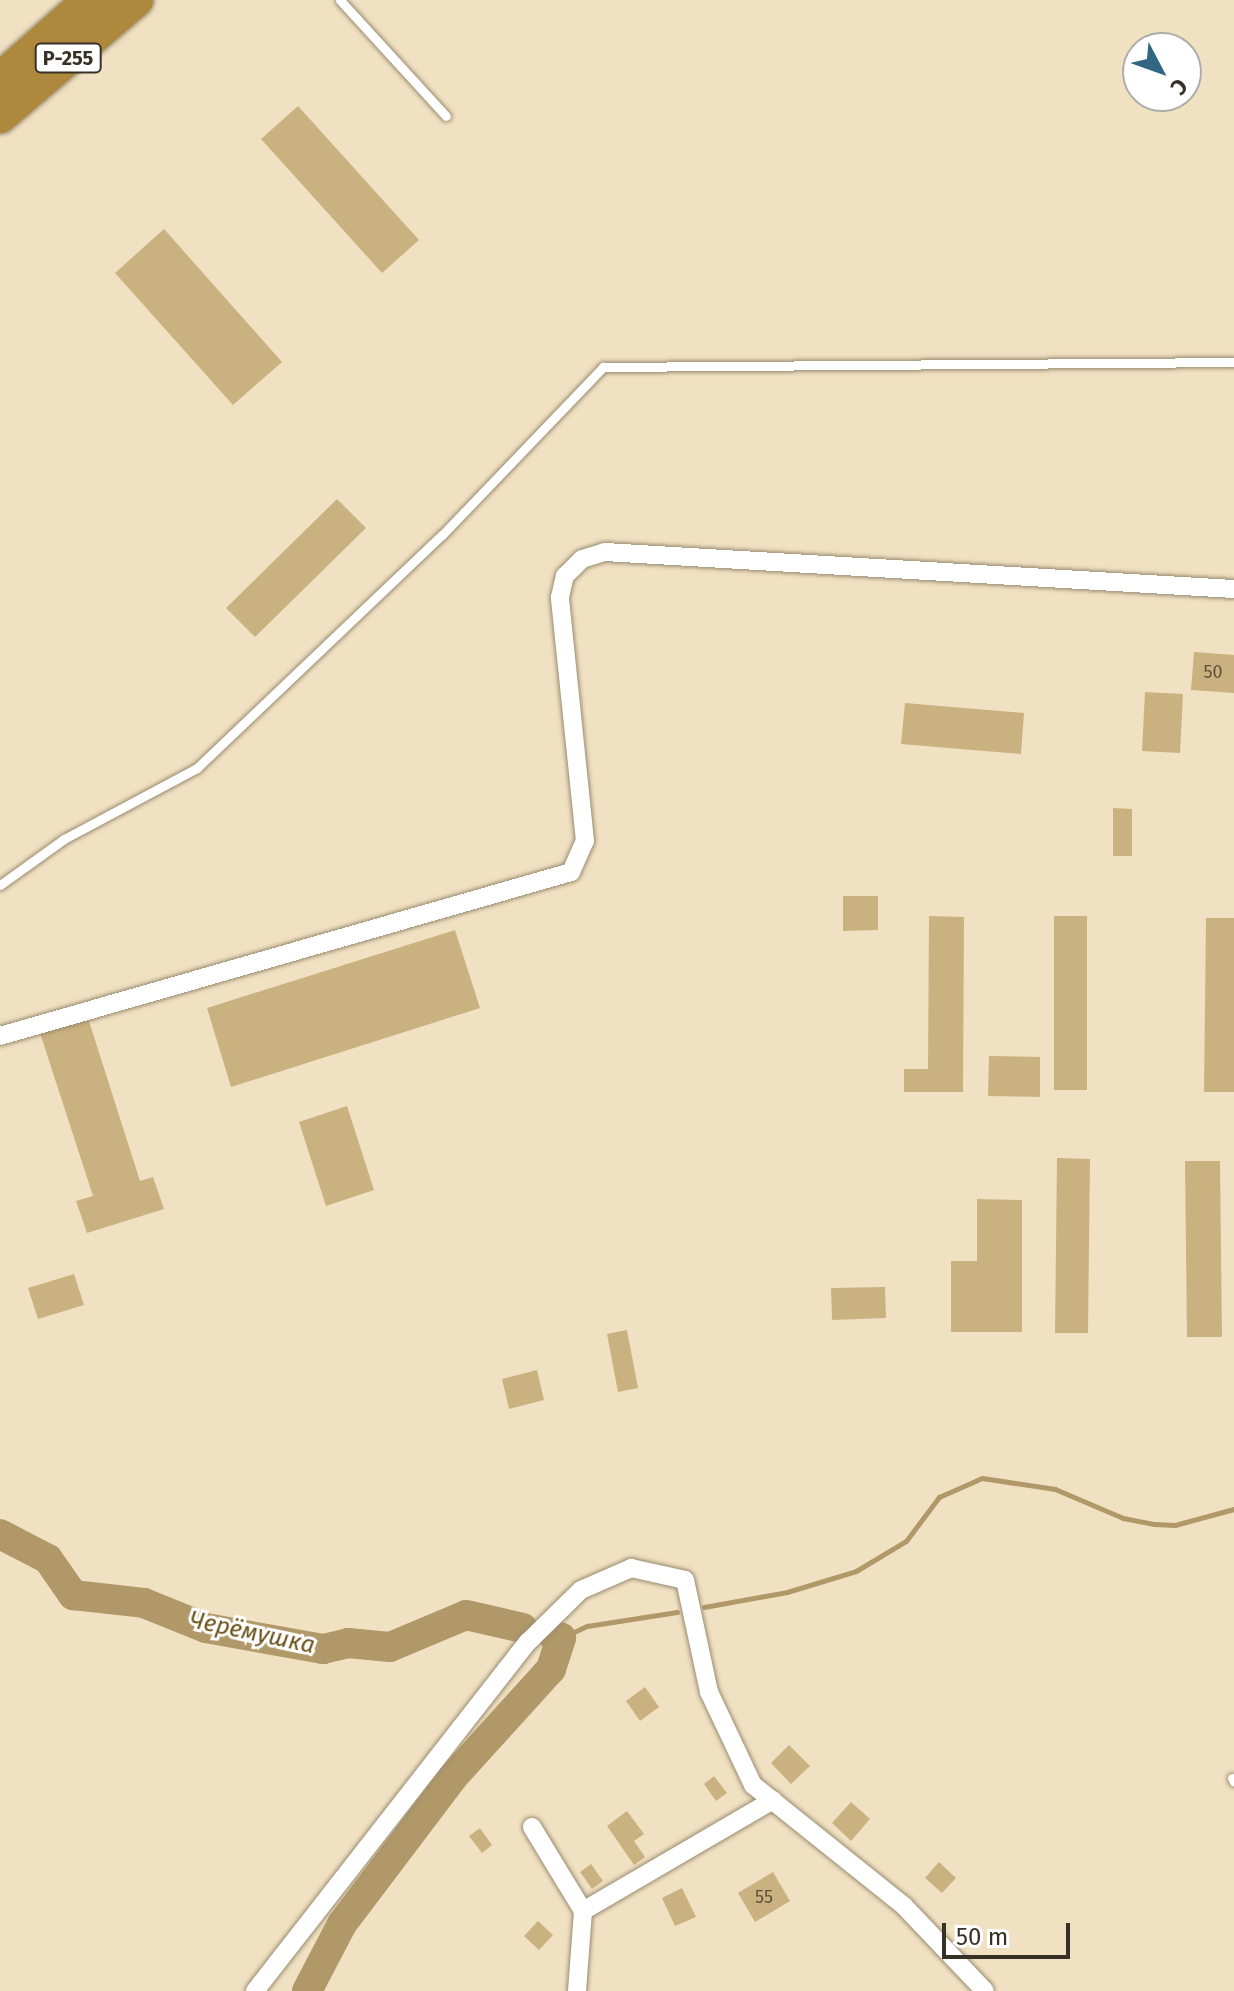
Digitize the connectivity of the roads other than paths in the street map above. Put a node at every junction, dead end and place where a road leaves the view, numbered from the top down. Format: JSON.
{"nodes":[{"id":1,"x":90,"y":0,"type":"edge"},
{"id":2,"x":136,"y":0,"type":"edge"},
{"id":3,"x":340,"y":0,"type":"edge"},
{"id":4,"x":0,"y":80,"type":"edge"},
{"id":5,"x":0,"y":116,"type":"edge"},
{"id":6,"x":446,"y":116,"type":"dead end"},
{"id":7,"x":1234,"y":362,"type":"edge"},
{"id":8,"x":1234,"y":589,"type":"edge"},
{"id":9,"x":0,"y":885,"type":"edge"},
{"id":10,"x":0,"y":1036,"type":"edge"},
{"id":11,"x":773,"y":1800,"type":"junction"},
{"id":12,"x":532,"y":1827,"type":"dead end"},
{"id":13,"x":583,"y":1911,"type":"junction"},
{"id":14,"x":255,"y":1991,"type":"edge"},
{"id":15,"x":577,"y":1991,"type":"edge"},
{"id":16,"x":985,"y":1991,"type":"edge"}],
"edges":[{"from":1,"to":4,"type":"highway","number":"Р-255"},
{"from":2,"to":5,"type":"highway","number":"Р-255"},
{"from":3,"to":6,"type":"lane"},
{"from":7,"to":9,"type":"lane"},
{"from":8,"to":10,"type":"street"},
{"from":11,"to":13,"type":"street"},
{"from":11,"to":14,"type":"street"},
{"from":11,"to":16,"type":"street"},
{"from":12,"to":13,"type":"street"},
{"from":13,"to":15,"type":"street"}]}
